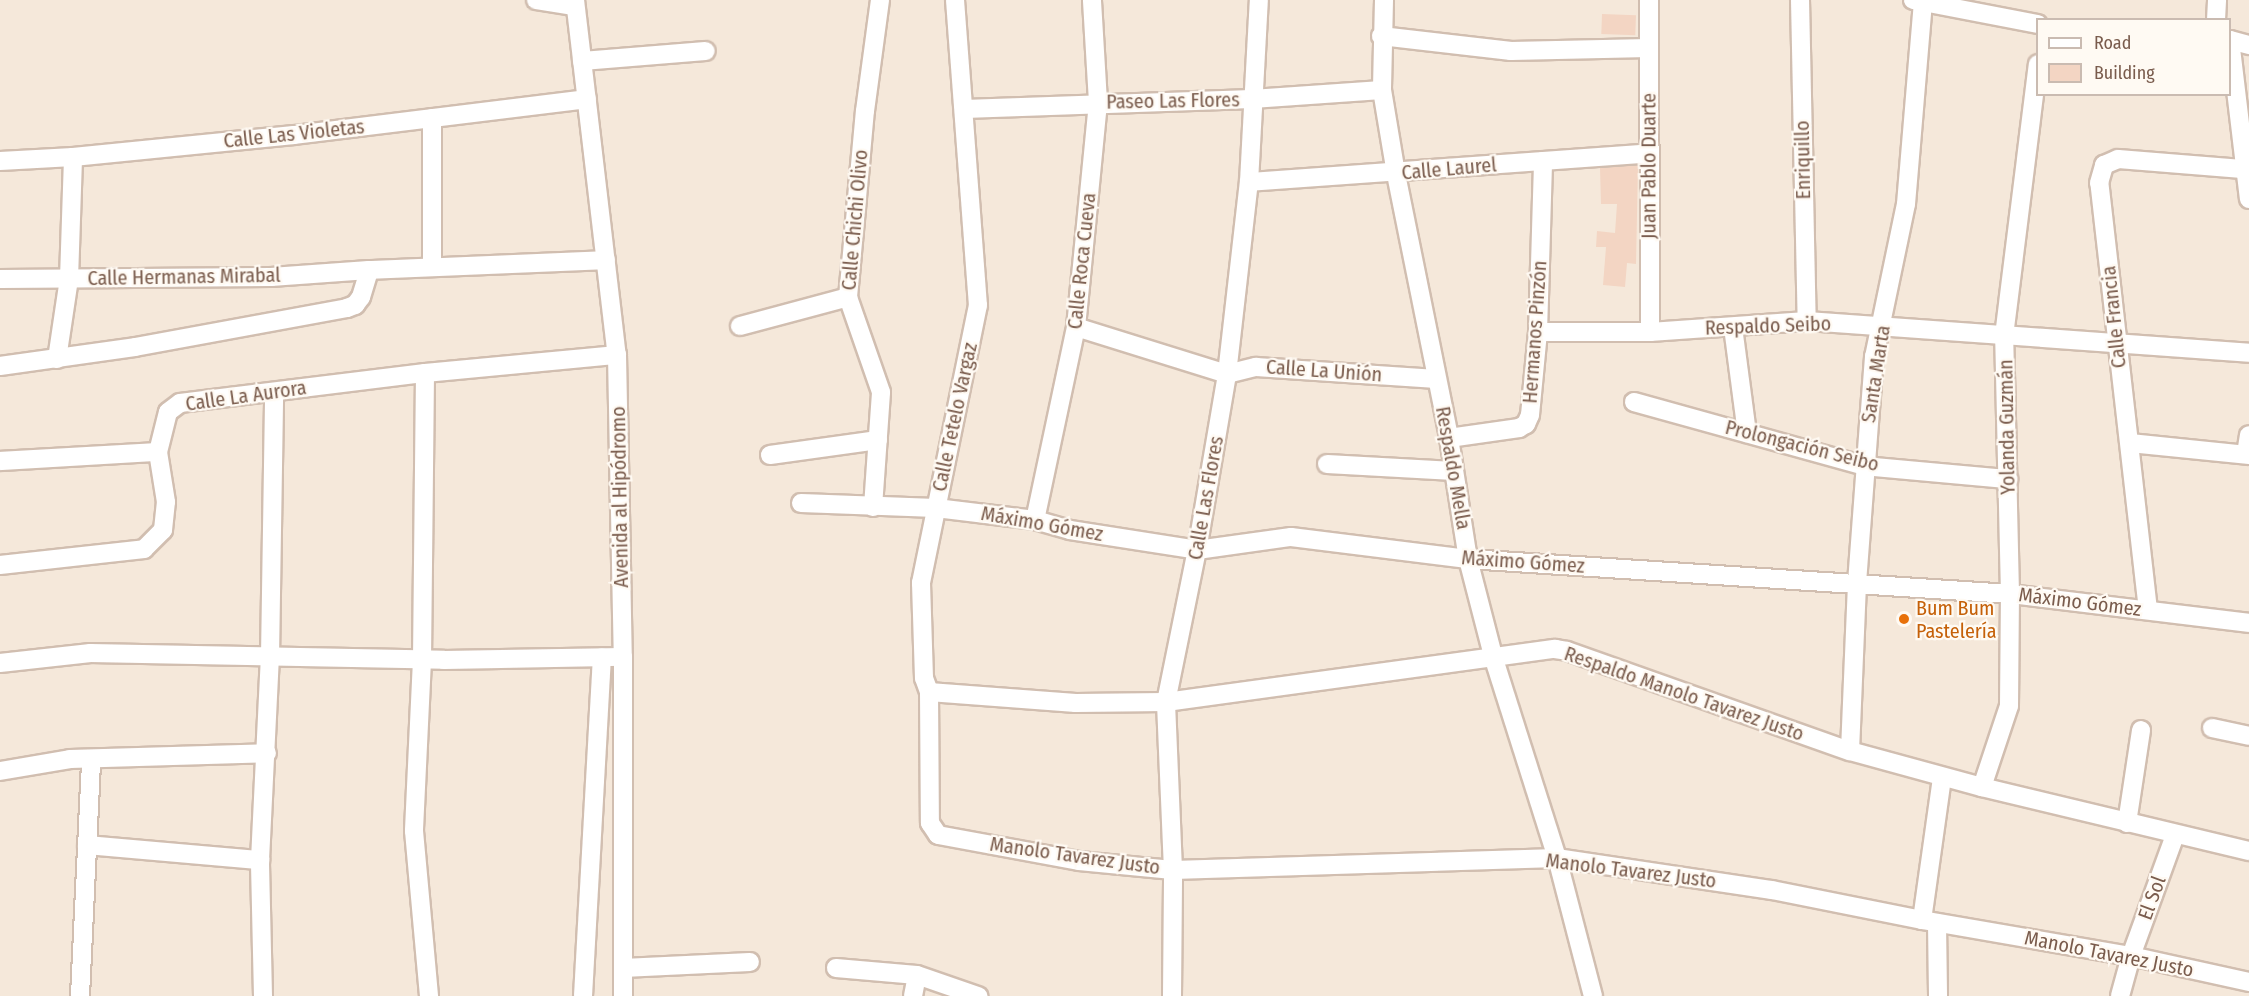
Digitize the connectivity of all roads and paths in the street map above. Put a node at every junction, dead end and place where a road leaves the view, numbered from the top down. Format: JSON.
{"nodes":[{"id":1,"x":536,"y":0,"type":"edge"},
{"id":2,"x":880,"y":0,"type":"edge"},
{"id":3,"x":955,"y":0,"type":"edge"},
{"id":4,"x":1092,"y":0,"type":"edge"},
{"id":5,"x":1258,"y":0,"type":"edge"},
{"id":6,"x":1384,"y":0,"type":"edge"},
{"id":7,"x":1649,"y":0,"type":"edge"},
{"id":8,"x":1800,"y":0,"type":"edge"},
{"id":9,"x":1920,"y":0,"type":"edge"},
{"id":10,"x":2217,"y":0,"type":"edge"},
{"id":11,"x":575,"y":3,"type":"edge"},
{"id":12,"x":2216,"y":18,"type":"edge"},
{"id":13,"x":2036,"y":24,"type":"edge"},
{"id":14,"x":1381,"y":36,"type":"junction"},
{"id":15,"x":2231,"y":40,"type":"edge"},
{"id":16,"x":2249,"y":45,"type":"edge"},
{"id":17,"x":1649,"y":48,"type":"junction"},
{"id":18,"x":2231,"y":50,"type":"edge"},
{"id":19,"x":706,"y":51,"type":"dead end"},
{"id":20,"x":582,"y":61,"type":"junction"},
{"id":21,"x":2036,"y":72,"type":"edge"},
{"id":22,"x":1382,"y":90,"type":"junction"},
{"id":23,"x":587,"y":99,"type":"junction"},
{"id":24,"x":1252,"y":99,"type":"junction"},
{"id":25,"x":1098,"y":102,"type":"junction"},
{"id":26,"x":964,"y":109,"type":"junction"},
{"id":27,"x":432,"y":118,"type":"junction"},
{"id":28,"x":1649,"y":153,"type":"junction"},
{"id":29,"x":74,"y":157,"type":"junction"},
{"id":30,"x":0,"y":161,"type":"edge"},
{"id":31,"x":1543,"y":161,"type":"junction"},
{"id":32,"x":2243,"y":169,"type":"junction"},
{"id":33,"x":1396,"y":174,"type":"junction"},
{"id":34,"x":1249,"y":182,"type":"junction"},
{"id":35,"x":2249,"y":199,"type":"edge"},
{"id":36,"x":606,"y":260,"type":"junction"},
{"id":37,"x":432,"y":267,"type":"junction"},
{"id":38,"x":369,"y":270,"type":"junction"},
{"id":39,"x":0,"y":279,"type":"edge"},
{"id":40,"x":69,"y":279,"type":"junction"},
{"id":41,"x":848,"y":297,"type":"junction"},
{"id":42,"x":1807,"y":321,"type":"junction"},
{"id":43,"x":740,"y":326,"type":"dead end"},
{"id":44,"x":1076,"y":327,"type":"junction"},
{"id":45,"x":1733,"y":327,"type":"junction"},
{"id":46,"x":1882,"y":327,"type":"junction"},
{"id":47,"x":1538,"y":332,"type":"junction"},
{"id":48,"x":1650,"y":332,"type":"junction"},
{"id":49,"x":2004,"y":336,"type":"junction"},
{"id":50,"x":2116,"y":344,"type":"junction"},
{"id":51,"x":2249,"y":353,"type":"edge"},
{"id":52,"x":617,"y":355,"type":"junction"},
{"id":53,"x":57,"y":359,"type":"junction"},
{"id":54,"x":0,"y":366,"type":"edge"},
{"id":55,"x":425,"y":373,"type":"junction"},
{"id":56,"x":1227,"y":374,"type":"junction"},
{"id":57,"x":1437,"y":379,"type":"junction"},
{"id":58,"x":274,"y":392,"type":"junction"},
{"id":59,"x":1634,"y":402,"type":"dead end"},
{"id":60,"x":1747,"y":433,"type":"junction"},
{"id":61,"x":2249,"y":435,"type":"edge"},
{"id":62,"x":1449,"y":438,"type":"junction"},
{"id":63,"x":878,"y":440,"type":"junction"},
{"id":64,"x":2130,"y":443,"type":"junction"},
{"id":65,"x":158,"y":452,"type":"junction"},
{"id":66,"x":770,"y":455,"type":"dead end"},
{"id":67,"x":2247,"y":455,"type":"edge"},
{"id":68,"x":0,"y":461,"type":"edge"},
{"id":69,"x":1327,"y":464,"type":"dead end"},
{"id":70,"x":1864,"y":466,"type":"junction"},
{"id":71,"x":1454,"y":471,"type":"junction"},
{"id":72,"x":2008,"y":479,"type":"junction"},
{"id":73,"x":801,"y":503,"type":"dead end"},
{"id":74,"x":873,"y":507,"type":"junction"},
{"id":75,"x":936,"y":508,"type":"junction"},
{"id":76,"x":1035,"y":520,"type":"junction"},
{"id":77,"x":1197,"y":550,"type":"junction"},
{"id":78,"x":1468,"y":559,"type":"junction"},
{"id":79,"x":0,"y":565,"type":"edge"},
{"id":80,"x":1857,"y":583,"type":"junction"},
{"id":81,"x":2010,"y":594,"type":"junction"},
{"id":82,"x":2148,"y":610,"type":"junction"},
{"id":83,"x":2249,"y":623,"type":"edge"},
{"id":84,"x":1493,"y":656,"type":"junction"},
{"id":85,"x":270,"y":657,"type":"junction"},
{"id":86,"x":623,"y":657,"type":"junction"},
{"id":87,"x":602,"y":658,"type":"junction"},
{"id":88,"x":423,"y":660,"type":"junction"},
{"id":89,"x":0,"y":663,"type":"edge"},
{"id":90,"x":929,"y":692,"type":"junction"},
{"id":91,"x":1166,"y":702,"type":"junction"},
{"id":92,"x":2212,"y":728,"type":"dead end"},
{"id":93,"x":2141,"y":730,"type":"dead end"},
{"id":94,"x":2249,"y":736,"type":"edge"},
{"id":95,"x":1850,"y":751,"type":"junction"},
{"id":96,"x":267,"y":753,"type":"junction"},
{"id":97,"x":91,"y":759,"type":"junction"},
{"id":98,"x":0,"y":771,"type":"edge"},
{"id":99,"x":1942,"y":777,"type":"junction"},
{"id":100,"x":1982,"y":787,"type":"junction"},
{"id":101,"x":2127,"y":823,"type":"junction"},
{"id":102,"x":935,"y":832,"type":"joint"},
{"id":103,"x":2175,"y":835,"type":"junction"},
{"id":104,"x":87,"y":845,"type":"junction"},
{"id":105,"x":2249,"y":851,"type":"edge"},
{"id":106,"x":1557,"y":858,"type":"junction"},
{"id":107,"x":260,"y":861,"type":"junction"},
{"id":108,"x":1173,"y":870,"type":"junction"},
{"id":109,"x":1929,"y":922,"type":"junction"},
{"id":110,"x":2131,"y":956,"type":"junction"},
{"id":111,"x":750,"y":962,"type":"dead end"},
{"id":112,"x":623,"y":968,"type":"junction"},
{"id":113,"x":836,"y":968,"type":"dead end"},
{"id":114,"x":917,"y":975,"type":"junction"},
{"id":115,"x":2249,"y":982,"type":"edge"},
{"id":116,"x":80,"y":996,"type":"edge"},
{"id":117,"x":263,"y":996,"type":"edge"},
{"id":118,"x":429,"y":996,"type":"edge"},
{"id":119,"x":583,"y":996,"type":"edge"},
{"id":120,"x":623,"y":996,"type":"edge"},
{"id":121,"x":913,"y":996,"type":"edge"},
{"id":122,"x":978,"y":996,"type":"edge"},
{"id":123,"x":1172,"y":996,"type":"edge"},
{"id":124,"x":1593,"y":996,"type":"edge"},
{"id":125,"x":1938,"y":996,"type":"edge"},
{"id":126,"x":2120,"y":996,"type":"edge"}],
"edges":[{"from":1,"to":11,"type":"street"},
{"from":2,"to":41,"type":"street","name":"Calle Chichi Olivo"},
{"from":3,"to":26,"type":"street","name":"Calle Tetelo Vargaz"},
{"from":4,"to":25,"type":"street","name":"Calle Roca Cueva"},
{"from":5,"to":24,"type":"street","name":"Calle Las Flores"},
{"from":6,"to":14,"type":"street","name":"Respaldo Mella"},
{"from":7,"to":17,"type":"street","name":"Juan Pablo Duarte"},
{"from":8,"to":42,"type":"street","name":"Enriquillo"},
{"from":9,"to":13,"type":"street"},
{"from":9,"to":46,"type":"street","name":"Santa Marta"},
{"from":10,"to":12,"type":"street"},
{"from":11,"to":20,"type":"street","name":"Avenida al Hipódromo"},
{"from":14,"to":17,"type":"street"},
{"from":14,"to":22,"type":"street","name":"Respaldo Mella"},
{"from":15,"to":16,"type":"street"},
{"from":17,"to":28,"type":"street","name":"Juan Pablo Duarte"},
{"from":18,"to":32,"type":"street"},
{"from":19,"to":20,"type":"street"},
{"from":20,"to":23,"type":"street","name":"Avenida al Hipódromo"},
{"from":21,"to":49,"type":"street","name":"Yolanda Guzmán"},
{"from":22,"to":24,"type":"street","name":"Paseo Las Flores"},
{"from":22,"to":33,"type":"street","name":"Respaldo Mella"},
{"from":23,"to":27,"type":"street","name":"Calle Las Violetas"},
{"from":23,"to":36,"type":"street","name":"Avenida al Hipódromo"},
{"from":24,"to":25,"type":"street","name":"Paseo Las Flores"},
{"from":24,"to":34,"type":"street","name":"Calle Las Flores"},
{"from":25,"to":26,"type":"street","name":"Paseo Las Flores"},
{"from":25,"to":44,"type":"street","name":"Calle Roca Cueva"},
{"from":26,"to":75,"type":"street","name":"Calle Tetelo Vargaz"},
{"from":27,"to":29,"type":"street","name":"Calle Las Violetas"},
{"from":27,"to":37,"type":"street"},
{"from":28,"to":31,"type":"street","name":"Calle Laurel"},
{"from":28,"to":48,"type":"street","name":"Juan Pablo Duarte"},
{"from":29,"to":30,"type":"street","name":"Calle Las Violetas"},
{"from":29,"to":40,"type":"street"},
{"from":31,"to":33,"type":"street","name":"Calle Laurel"},
{"from":31,"to":47,"type":"street","name":"Hermanos Pinzón"},
{"from":32,"to":35,"type":"street"},
{"from":32,"to":50,"type":"street","name":"Calle Francia"},
{"from":33,"to":34,"type":"street","name":"Calle Laurel"},
{"from":33,"to":57,"type":"street","name":"Respaldo Mella"},
{"from":34,"to":56,"type":"street","name":"Calle Las Flores"},
{"from":36,"to":37,"type":"street","name":"Calle Hermanas Mirabal"},
{"from":36,"to":52,"type":"street","name":"Avenida al Hipódromo"},
{"from":37,"to":38,"type":"street","name":"Calle Hermanas Mirabal"},
{"from":38,"to":40,"type":"street","name":"Calle Hermanas Mirabal"},
{"from":38,"to":53,"type":"street"},
{"from":39,"to":40,"type":"street","name":"Calle Hermanas Mirabal"},
{"from":40,"to":53,"type":"street"},
{"from":41,"to":43,"type":"street"},
{"from":41,"to":63,"type":"street","name":"Calle Chichi Olivo"},
{"from":42,"to":45,"type":"street","name":"Respaldo Seibo"},
{"from":42,"to":46,"type":"street","name":"Respaldo Seibo"},
{"from":44,"to":56,"type":"street"},
{"from":44,"to":76,"type":"street","name":"Calle Roca Cueva"},
{"from":45,"to":48,"type":"street","name":"Respaldo Seibo"},
{"from":45,"to":60,"type":"street"},
{"from":46,"to":49,"type":"street","name":"Respaldo Seibo"},
{"from":46,"to":70,"type":"street","name":"Santa Marta"},
{"from":47,"to":48,"type":"street","name":"Respaldo Seibo"},
{"from":47,"to":62,"type":"street","name":"Hermanos Pinzón"},
{"from":49,"to":50,"type":"street","name":"Respaldo Seibo"},
{"from":49,"to":72,"type":"street","name":"Yolanda Guzmán"},
{"from":50,"to":51,"type":"street","name":"Respaldo Seibo"},
{"from":50,"to":64,"type":"street","name":"Calle Francia"},
{"from":52,"to":55,"type":"street","name":"Calle La Aurora"},
{"from":52,"to":86,"type":"street","name":"Avenida al Hipódromo"},
{"from":53,"to":54,"type":"street"},
{"from":55,"to":58,"type":"street","name":"Calle La Aurora"},
{"from":55,"to":88,"type":"street"},
{"from":56,"to":57,"type":"street","name":"Calle La Unión"},
{"from":56,"to":77,"type":"street","name":"Calle Las Flores"},
{"from":57,"to":62,"type":"street","name":"Respaldo Mella"},
{"from":58,"to":65,"type":"street","name":"Calle La Aurora"},
{"from":58,"to":85,"type":"street"},
{"from":59,"to":60,"type":"street","name":"Prolongación Seibo"},
{"from":60,"to":70,"type":"street","name":"Prolongación Seibo"},
{"from":61,"to":67,"type":"street"},
{"from":62,"to":71,"type":"street","name":"Respaldo Mella"},
{"from":63,"to":66,"type":"street"},
{"from":63,"to":74,"type":"street","name":"Calle Chichi Olivo"},
{"from":64,"to":67,"type":"street"},
{"from":64,"to":82,"type":"street","name":"Calle Francia"},
{"from":65,"to":68,"type":"street"},
{"from":65,"to":79,"type":"street","name":"Calle La Aurora"},
{"from":69,"to":71,"type":"street"},
{"from":70,"to":72,"type":"street","name":"Prolongación Seibo"},
{"from":70,"to":80,"type":"street","name":"Santa Marta"},
{"from":71,"to":78,"type":"street","name":"Respaldo Mella"},
{"from":72,"to":81,"type":"street","name":"Yolanda Guzmán"},
{"from":73,"to":74,"type":"street","name":"Máximo Gómez"},
{"from":74,"to":75,"type":"street","name":"Máximo Gómez"},
{"from":75,"to":76,"type":"street","name":"Máximo Gómez"},
{"from":75,"to":90,"type":"street","name":"Calle Tetelo Vargaz"},
{"from":76,"to":77,"type":"street","name":"Máximo Gómez"},
{"from":77,"to":78,"type":"street","name":"Máximo Gómez"},
{"from":77,"to":91,"type":"street","name":"Calle Las Flores"},
{"from":78,"to":80,"type":"street","name":"Máximo Gómez"},
{"from":78,"to":84,"type":"street","name":"Respaldo Mella"},
{"from":80,"to":81,"type":"street","name":"Máximo Gómez"},
{"from":80,"to":95,"type":"street","name":"Santa Marta"},
{"from":81,"to":82,"type":"street","name":"Máximo Gómez"},
{"from":81,"to":100,"type":"street","name":"Yolanda Guzmán"},
{"from":82,"to":83,"type":"street","name":"Máximo Gómez"},
{"from":84,"to":91,"type":"street","name":"Respaldo Manolo Tavarez Justo"},
{"from":84,"to":95,"type":"street","name":"Respaldo Manolo Tavarez Justo"},
{"from":84,"to":106,"type":"street","name":"Respaldo Mella"},
{"from":85,"to":88,"type":"street"},
{"from":85,"to":89,"type":"street"},
{"from":85,"to":96,"type":"street"},
{"from":86,"to":87,"type":"street"},
{"from":86,"to":112,"type":"street","name":"Avenida al Hipódromo"},
{"from":87,"to":88,"type":"street"},
{"from":87,"to":119,"type":"street"},
{"from":88,"to":118,"type":"street"},
{"from":90,"to":91,"type":"street","name":"Respaldo Manolo Tavarez Justo"},
{"from":90,"to":102,"type":"street","name":"Calle Tetelo Vargaz"},
{"from":91,"to":108,"type":"street","name":"Calle Las Flores"},
{"from":92,"to":94,"type":"street"},
{"from":93,"to":101,"type":"street"},
{"from":95,"to":99,"type":"street","name":"Respaldo Manolo Tavarez Justo"},
{"from":96,"to":97,"type":"street"},
{"from":96,"to":107,"type":"street"},
{"from":97,"to":98,"type":"street"},
{"from":97,"to":104,"type":"street"},
{"from":99,"to":100,"type":"street","name":"Respaldo Manolo Tavarez Justo"},
{"from":99,"to":109,"type":"street"},
{"from":100,"to":101,"type":"street","name":"Respaldo Manolo Tavarez Justo"},
{"from":101,"to":103,"type":"street","name":"Respaldo Manolo Tavarez Justo"},
{"from":102,"to":108,"type":"street","name":"Manolo Tavarez Justo"},
{"from":103,"to":105,"type":"street","name":"Respaldo Manolo Tavarez Justo"},
{"from":103,"to":110,"type":"street","name":"El Sol"},
{"from":104,"to":107,"type":"street"},
{"from":104,"to":116,"type":"street"},
{"from":106,"to":108,"type":"street","name":"Manolo Tavarez Justo"},
{"from":106,"to":109,"type":"street","name":"Manolo Tavarez Justo"},
{"from":106,"to":124,"type":"street","name":"Respaldo Mella"},
{"from":107,"to":117,"type":"street"},
{"from":108,"to":123,"type":"street","name":"Calle Las Flores"},
{"from":109,"to":110,"type":"street","name":"Manolo Tavarez Justo"},
{"from":109,"to":125,"type":"street"},
{"from":110,"to":115,"type":"street","name":"Manolo Tavarez Justo"},
{"from":110,"to":126,"type":"street","name":"El Sol"},
{"from":111,"to":112,"type":"street"},
{"from":112,"to":120,"type":"street","name":"Avenida al Hipódromo"},
{"from":113,"to":114,"type":"street"},
{"from":114,"to":121,"type":"street"},
{"from":114,"to":122,"type":"street"}]}
